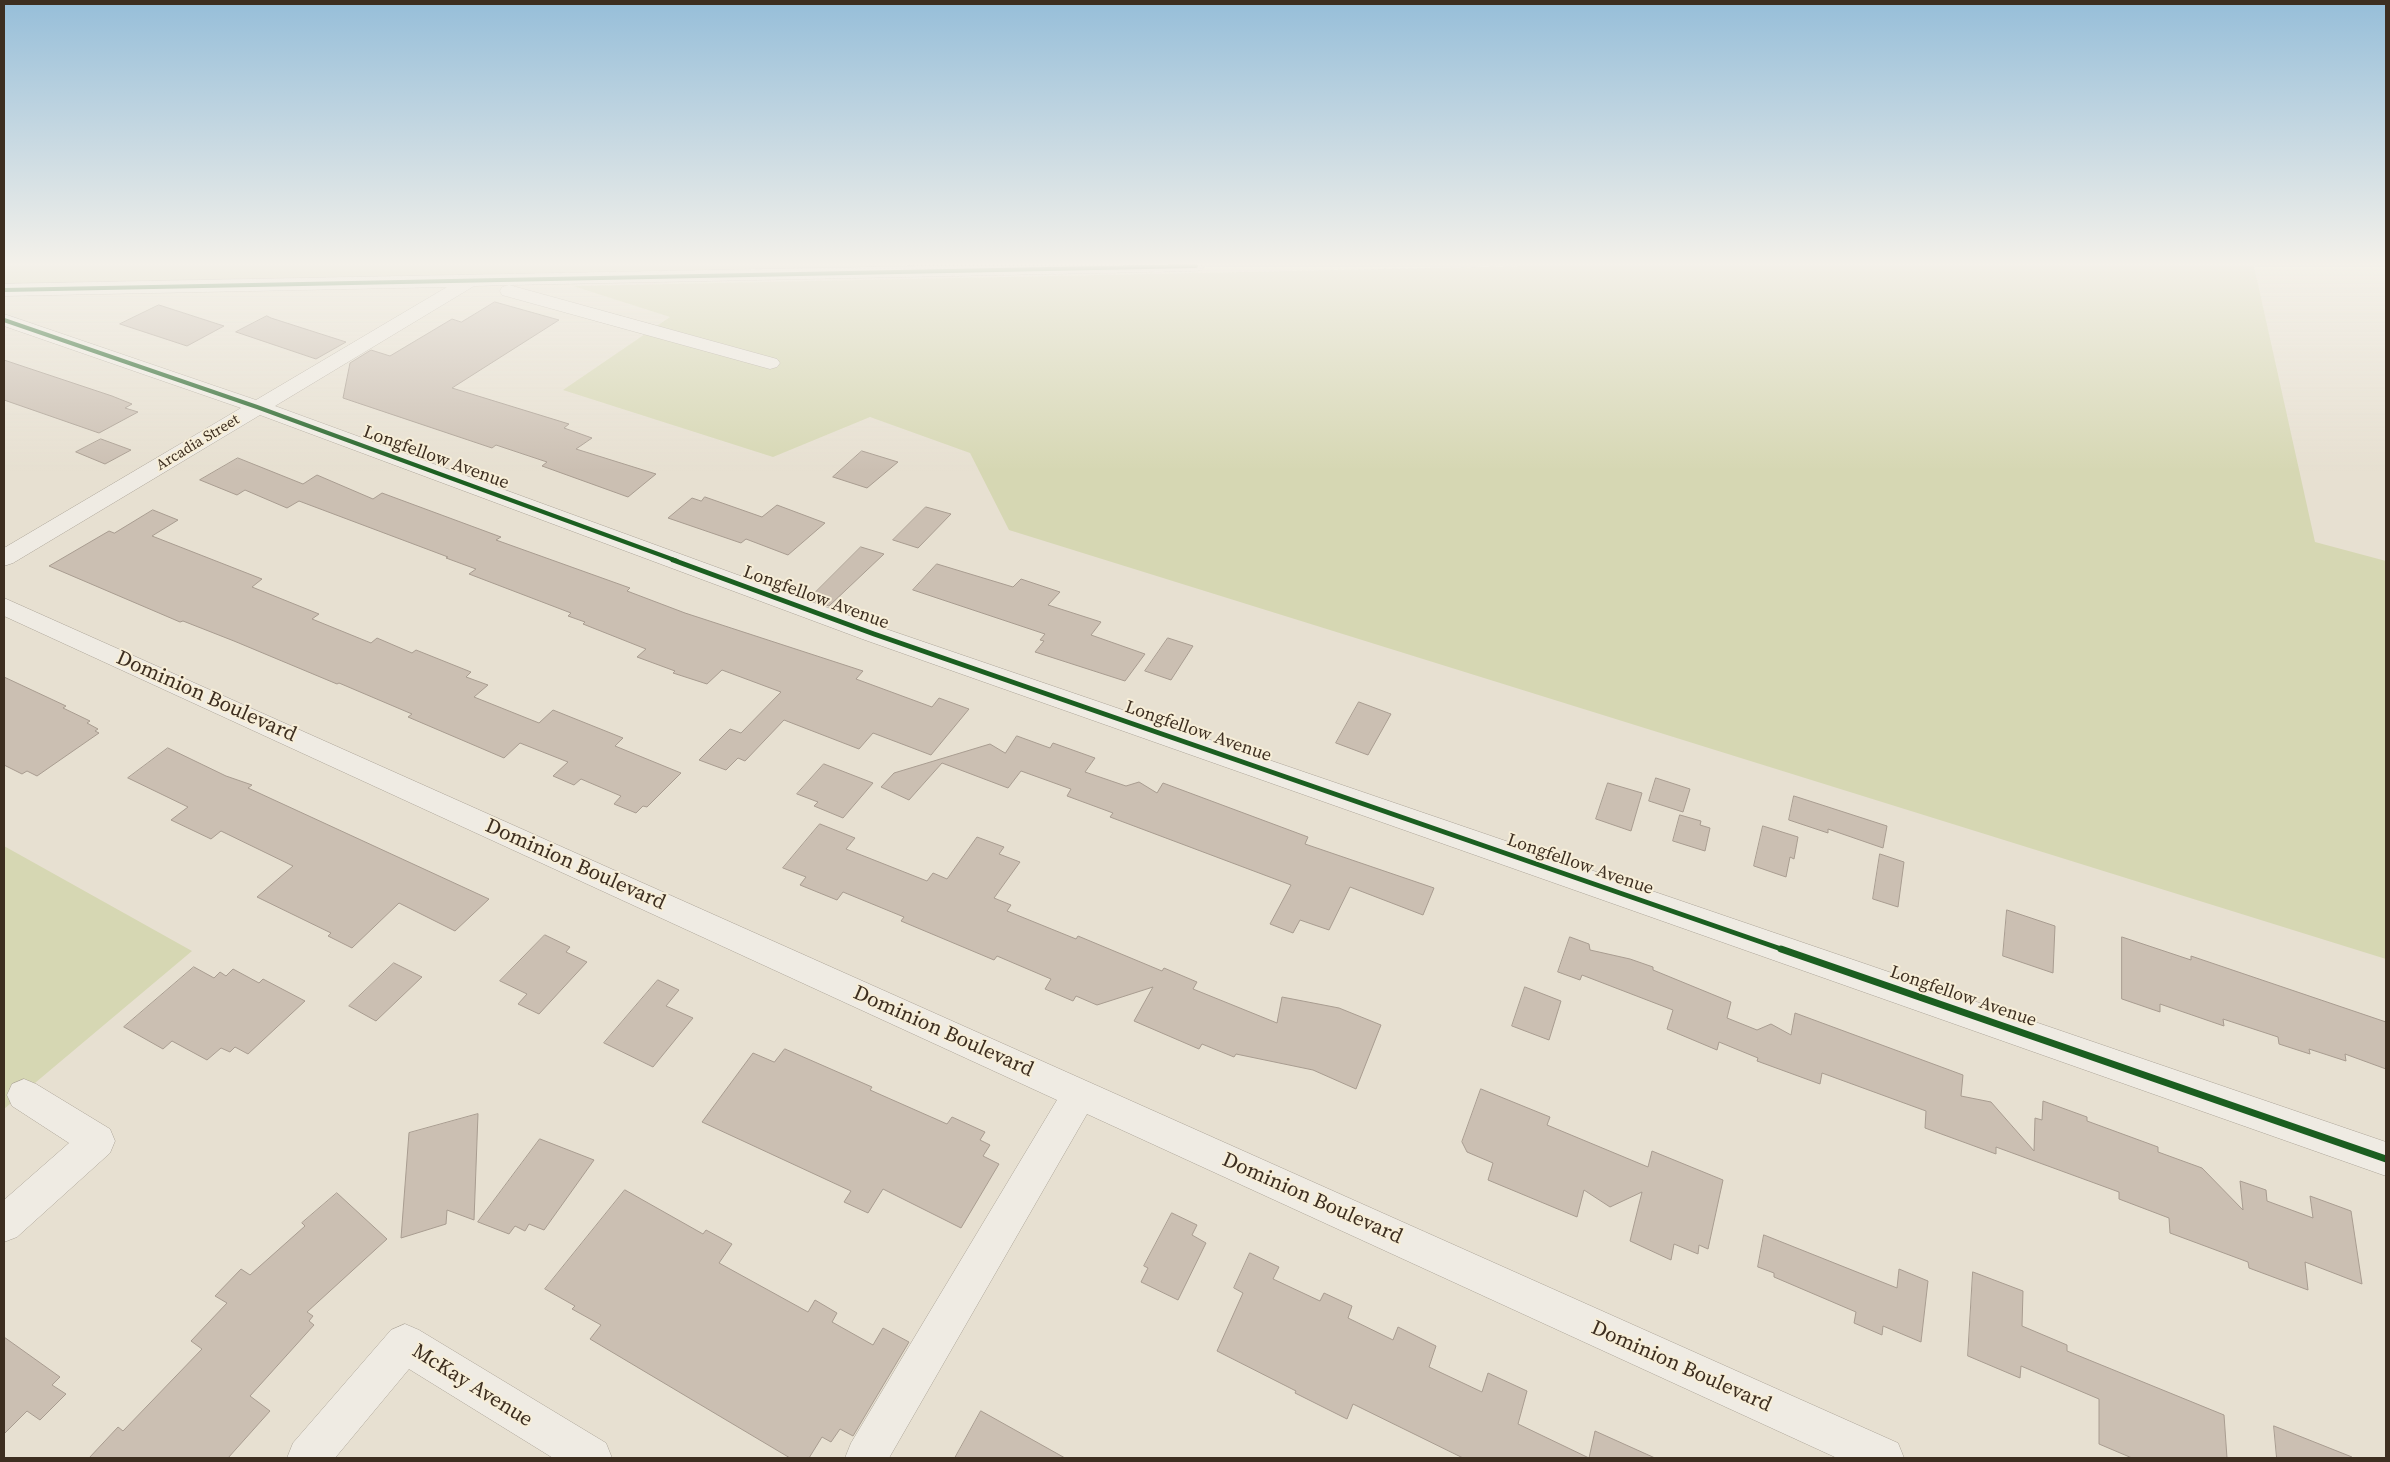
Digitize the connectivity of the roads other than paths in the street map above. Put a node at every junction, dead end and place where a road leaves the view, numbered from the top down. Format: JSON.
{"nodes":[{"id":1,"x":45,"y":334,"type":"edge"},
{"id":2,"x":370,"y":334,"type":"edge"},
{"id":3,"x":668,"y":334,"type":"edge"},
{"id":4,"x":770,"y":363,"type":"dead end"},
{"id":5,"x":257,"y":407,"type":"junction"},
{"id":6,"x":4,"y":558,"type":"edge"},
{"id":7,"x":4,"y":606,"type":"edge"},
{"id":8,"x":1079,"y":1094,"type":"junction"},
{"id":9,"x":24,"y":1095,"type":"dead end"},
{"id":10,"x":2386,"y":1159,"type":"edge"},
{"id":11,"x":4,"y":1224,"type":"edge"},
{"id":12,"x":308,"y":1458,"type":"edge"},
{"id":13,"x":590,"y":1458,"type":"edge"},
{"id":14,"x":866,"y":1458,"type":"edge"},
{"id":15,"x":1883,"y":1458,"type":"edge"}],
"edges":[{"from":1,"to":5,"type":"street","name":"Longfellow Avenue"},
{"from":2,"to":5,"type":"street","name":"Arcadia Street"},
{"from":3,"to":4,"type":"street"},
{"from":5,"to":6,"type":"street","name":"Arcadia Street"},
{"from":5,"to":10,"type":"street","name":"Longfellow Avenue"},
{"from":7,"to":8,"type":"street","name":"Dominion Boulevard"},
{"from":8,"to":14,"type":"street"},
{"from":8,"to":15,"type":"street","name":"Dominion Boulevard"},
{"from":9,"to":11,"type":"street"},
{"from":12,"to":13,"type":"street","name":"McKay Avenue"}]}
